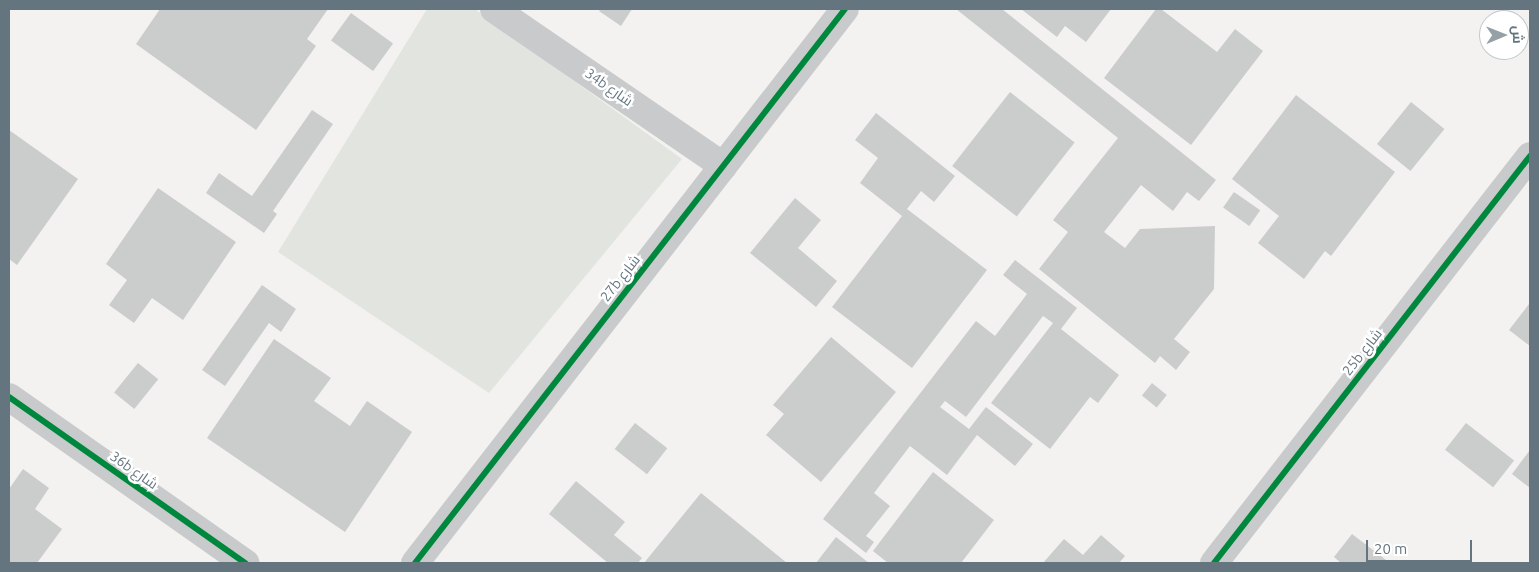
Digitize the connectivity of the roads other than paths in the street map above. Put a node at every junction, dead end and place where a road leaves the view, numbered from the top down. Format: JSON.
{"nodes":[{"id":1,"x":494,"y":9,"type":"edge"},
{"id":2,"x":844,"y":9,"type":"edge"},
{"id":3,"x":1530,"y":156,"type":"edge"},
{"id":4,"x":723,"y":166,"type":"junction"},
{"id":5,"x":9,"y":397,"type":"edge"},
{"id":6,"x":245,"y":563,"type":"edge"},
{"id":7,"x":415,"y":563,"type":"edge"},
{"id":8,"x":1214,"y":563,"type":"edge"}],
"edges":[{"from":1,"to":4,"type":"street","name":"34b شارع"},
{"from":2,"to":4,"type":"street","name":"27b شارع"},
{"from":3,"to":8,"type":"street","name":"25b شارع"},
{"from":4,"to":7,"type":"street","name":"27b شارع"},
{"from":5,"to":6,"type":"street","name":"36b شارع"}]}
